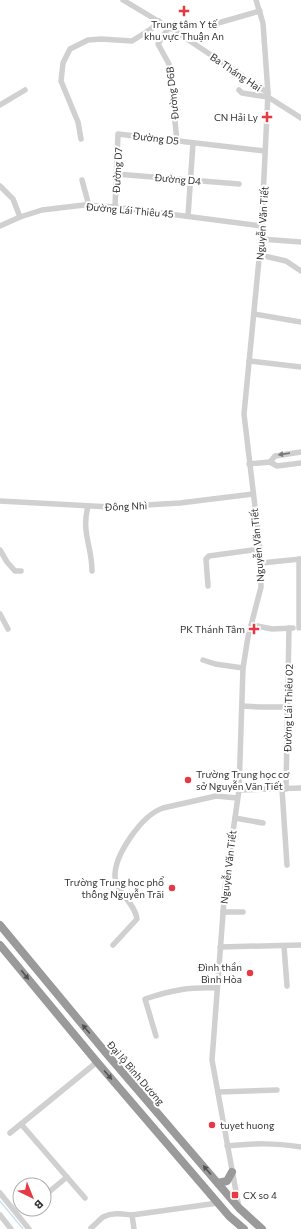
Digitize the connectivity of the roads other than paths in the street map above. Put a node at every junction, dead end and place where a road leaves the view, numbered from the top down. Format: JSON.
{"nodes":[{"id":1,"x":123,"y":0,"type":"edge"},
{"id":2,"x":256,"y":0,"type":"edge"},
{"id":3,"x":260,"y":11,"type":"junction"},
{"id":4,"x":158,"y":21,"type":"junction"},
{"id":5,"x":211,"y":25,"type":"dead end"},
{"id":6,"x":169,"y":27,"type":"junction"},
{"id":7,"x":25,"y":90,"type":"dead end"},
{"id":8,"x":239,"y":90,"type":"dead end"},
{"id":9,"x":268,"y":95,"type":"junction"},
{"id":10,"x":0,"y":105,"type":"edge"},
{"id":11,"x":301,"y":118,"type":"edge"},
{"id":12,"x":118,"y":134,"type":"joint"},
{"id":13,"x":81,"y":139,"type":"dead end"},
{"id":14,"x":177,"y":141,"type":"junction"},
{"id":15,"x":193,"y":143,"type":"junction"},
{"id":16,"x":265,"y":151,"type":"junction"},
{"id":17,"x":116,"y":174,"type":"junction"},
{"id":18,"x":82,"y":180,"type":"dead end"},
{"id":19,"x":190,"y":180,"type":"junction"},
{"id":20,"x":239,"y":184,"type":"dead end"},
{"id":21,"x":0,"y":186,"type":"edge"},
{"id":22,"x":89,"y":206,"type":"junction"},
{"id":23,"x":115,"y":207,"type":"junction"},
{"id":24,"x":20,"y":216,"type":"junction"},
{"id":25,"x":188,"y":216,"type":"junction"},
{"id":26,"x":0,"y":226,"type":"edge"},
{"id":27,"x":262,"y":226,"type":"junction"},
{"id":28,"x":261,"y":239,"type":"junction"},
{"id":29,"x":301,"y":242,"type":"edge"},
{"id":30,"x":260,"y":255,"type":"junction"},
{"id":31,"x":301,"y":271,"type":"edge"},
{"id":32,"x":254,"y":314,"type":"junction"},
{"id":33,"x":301,"y":322,"type":"edge"},
{"id":34,"x":249,"y":361,"type":"junction"},
{"id":35,"x":301,"y":367,"type":"edge"},
{"id":36,"x":301,"y":452,"type":"edge"},
{"id":37,"x":270,"y":462,"type":"junction"},
{"id":38,"x":301,"y":463,"type":"edge"},
{"id":39,"x":249,"y":464,"type":"junction"},
{"id":40,"x":252,"y":494,"type":"junction"},
{"id":41,"x":0,"y":501,"type":"edge"},
{"id":42,"x":88,"y":506,"type":"junction"},
{"id":43,"x":260,"y":549,"type":"junction"},
{"id":44,"x":0,"y":550,"type":"edge"},
{"id":45,"x":300,"y":559,"type":"edge"},
{"id":46,"x":261,"y":563,"type":"junction"},
{"id":47,"x":21,"y":571,"type":"dead end"},
{"id":48,"x":92,"y":571,"type":"dead end"},
{"id":49,"x":208,"y":586,"type":"dead end"},
{"id":50,"x":0,"y":614,"type":"edge"},
{"id":51,"x":252,"y":624,"type":"junction"},
{"id":52,"x":289,"y":628,"type":"junction"},
{"id":53,"x":300,"y":628,"type":"edge"},
{"id":54,"x":8,"y":629,"type":"dead end"},
{"id":55,"x":203,"y":660,"type":"dead end"},
{"id":56,"x":243,"y":668,"type":"junction"},
{"id":57,"x":242,"y":706,"type":"junction"},
{"id":58,"x":288,"y":707,"type":"junction"},
{"id":59,"x":301,"y":788,"type":"edge"},
{"id":60,"x":284,"y":789,"type":"junction"},
{"id":61,"x":239,"y":790,"type":"junction"},
{"id":62,"x":238,"y":798,"type":"junction"},
{"id":63,"x":235,"y":818,"type":"junction"},
{"id":64,"x":263,"y":823,"type":"dead end"},
{"id":65,"x":287,"y":865,"type":"dead end"},
{"id":66,"x":223,"y":912,"type":"junction"},
{"id":67,"x":243,"y":912,"type":"dead end"},
{"id":68,"x":0,"y":925,"type":"edge"},
{"id":69,"x":0,"y":945,"type":"edge"},
{"id":70,"x":113,"y":945,"type":"dead end"},
{"id":71,"x":301,"y":945,"type":"edge"},
{"id":72,"x":284,"y":946,"type":"junction"},
{"id":73,"x":220,"y":947,"type":"junction"},
{"id":74,"x":47,"y":983,"type":"junction"},
{"id":75,"x":286,"y":986,"type":"dead end"},
{"id":76,"x":217,"y":988,"type":"junction"},
{"id":77,"x":38,"y":991,"type":"junction"},
{"id":78,"x":156,"y":1036,"type":"dead end"},
{"id":79,"x":97,"y":1062,"type":"junction"},
{"id":80,"x":277,"y":1090,"type":"dead end"},
{"id":81,"x":218,"y":1092,"type":"junction"},
{"id":82,"x":22,"y":1124,"type":"junction"},
{"id":83,"x":10,"y":1133,"type":"dead end"},
{"id":84,"x":228,"y":1146,"type":"junction"},
{"id":85,"x":301,"y":1147,"type":"edge"},
{"id":86,"x":232,"y":1172,"type":"junction"},
{"id":87,"x":67,"y":1177,"type":"junction"},
{"id":88,"x":218,"y":1183,"type":"junction"},
{"id":89,"x":52,"y":1189,"type":"edge"},
{"id":90,"x":0,"y":1193,"type":"edge"},
{"id":91,"x":85,"y":1198,"type":"dead end"},
{"id":92,"x":218,"y":1203,"type":"junction"},
{"id":93,"x":239,"y":1208,"type":"junction"},
{"id":94,"x":0,"y":1215,"type":"edge"},
{"id":95,"x":132,"y":1215,"type":"junction"},
{"id":96,"x":99,"y":1221,"type":"junction"},
{"id":97,"x":91,"y":1228,"type":"edge"},
{"id":98,"x":240,"y":1228,"type":"edge"},
{"id":99,"x":11,"y":1229,"type":"edge"},
{"id":100,"x":29,"y":1229,"type":"edge"},
{"id":101,"x":100,"y":1229,"type":"edge"},
{"id":102,"x":134,"y":1229,"type":"edge"},
{"id":103,"x":262,"y":1229,"type":"edge"}],
"edges":[{"from":1,"to":4,"type":"street","name":"Ba Tháng Hai"},
{"from":2,"to":3,"type":"street","name":"Nguyễn Văn Tiết"},
{"from":3,"to":5,"type":"street"},
{"from":3,"to":9,"type":"street","name":"Nguyễn Văn Tiết"},
{"from":4,"to":6,"type":"street","name":"Ba Tháng Hai"},
{"from":4,"to":13,"type":"street"},
{"from":6,"to":9,"type":"street","name":"Ba Tháng Hai"},
{"from":6,"to":14,"type":"street","name":"Đường D6B"},
{"from":7,"to":10,"type":"street"},
{"from":8,"to":9,"type":"street"},
{"from":9,"to":11,"type":"street","name":"Ba Tháng Hai"},
{"from":9,"to":16,"type":"street","name":"Nguyễn Văn Tiết"},
{"from":12,"to":14,"type":"street","name":"Đường D5"},
{"from":12,"to":17,"type":"street","name":"Đường D7"},
{"from":14,"to":15,"type":"street","name":"Đường D5"},
{"from":15,"to":16,"type":"street","name":"Đường D5"},
{"from":15,"to":19,"type":"street"},
{"from":16,"to":27,"type":"street","name":"Nguyễn Văn Tiết"},
{"from":17,"to":19,"type":"street","name":"Đường D4"},
{"from":17,"to":23,"type":"street","name":"Đường D7"},
{"from":18,"to":22,"type":"street"},
{"from":19,"to":20,"type":"street","name":"Đường D4"},
{"from":19,"to":25,"type":"street"},
{"from":21,"to":24,"type":"street"},
{"from":22,"to":23,"type":"street","name":"Đường Lái Thiêu 45"},
{"from":22,"to":24,"type":"street","name":"Đường Lái Thiêu 45"},
{"from":23,"to":25,"type":"street","name":"Đường Lái Thiêu 45"},
{"from":24,"to":26,"type":"street","name":"Đường Lái Thiêu 45"},
{"from":25,"to":27,"type":"street","name":"Đường Lái Thiêu 45"},
{"from":27,"to":28,"type":"street","name":"Nguyễn Văn Tiết"},
{"from":28,"to":29,"type":"street"},
{"from":28,"to":30,"type":"street","name":"Nguyễn Văn Tiết"},
{"from":30,"to":31,"type":"street"},
{"from":30,"to":32,"type":"street","name":"Nguyễn Văn Tiết"},
{"from":32,"to":33,"type":"street"},
{"from":32,"to":34,"type":"street","name":"Nguyễn Văn Tiết"},
{"from":34,"to":35,"type":"street"},
{"from":34,"to":39,"type":"street","name":"Nguyễn Văn Tiết"},
{"from":36,"to":37,"type":"street","one_way":true},
{"from":37,"to":38,"type":"street"},
{"from":37,"to":39,"type":"street"},
{"from":39,"to":40,"type":"street","name":"Nguyễn Văn Tiết"},
{"from":40,"to":42,"type":"street","name":"Đông Nhì"},
{"from":40,"to":43,"type":"street","name":"Nguyễn Văn Tiết"},
{"from":41,"to":42,"type":"street","name":"Đông Nhì"},
{"from":42,"to":48,"type":"street"},
{"from":43,"to":46,"type":"street","name":"Nguyễn Văn Tiết"},
{"from":43,"to":49,"type":"street"},
{"from":44,"to":47,"type":"street"},
{"from":45,"to":46,"type":"street"},
{"from":45,"to":53,"type":"street"},
{"from":46,"to":51,"type":"street","name":"Nguyễn Văn Tiết"},
{"from":50,"to":54,"type":"street"},
{"from":51,"to":52,"type":"street"},
{"from":51,"to":56,"type":"street","name":"Nguyễn Văn Tiết"},
{"from":52,"to":53,"type":"street"},
{"from":52,"to":58,"type":"street","name":"Đường Lái Thiêu 02"},
{"from":55,"to":56,"type":"street"},
{"from":56,"to":57,"type":"street","name":"Nguyễn Văn Tiết"},
{"from":57,"to":58,"type":"street"},
{"from":57,"to":61,"type":"street","name":"Nguyễn Văn Tiết"},
{"from":58,"to":60,"type":"street","name":"Đường Lái Thiêu 02"},
{"from":59,"to":60,"type":"street"},
{"from":60,"to":61,"type":"street"},
{"from":60,"to":65,"type":"street","name":"Đường Lái Thiêu 02"},
{"from":61,"to":62,"type":"street","name":"Nguyễn Văn Tiết"},
{"from":62,"to":63,"type":"street","name":"Nguyễn Văn Tiết"},
{"from":62,"to":70,"type":"street"},
{"from":63,"to":64,"type":"street"},
{"from":63,"to":66,"type":"street","name":"Nguyễn Văn Tiết"},
{"from":66,"to":67,"type":"street"},
{"from":66,"to":73,"type":"street","name":"Nguyễn Văn Tiết"},
{"from":68,"to":74,"type":"highway","name":"Đại lộ Bình Dương"},
{"from":69,"to":77,"type":"highway","one_way":true},
{"from":71,"to":72,"type":"street"},
{"from":72,"to":73,"type":"street"},
{"from":72,"to":75,"type":"street"},
{"from":73,"to":76,"type":"street","name":"Nguyễn Văn Tiết"},
{"from":74,"to":77,"type":"highway"},
{"from":88,"to":74,"type":"highway","name":"Đại lộ Bình Dương","one_way":true},
{"from":76,"to":78,"type":"street"},
{"from":76,"to":81,"type":"street","name":"Nguyễn Văn Tiết"},
{"from":77,"to":79,"type":"highway"},
{"from":79,"to":82,"type":"street"},
{"from":79,"to":92,"type":"highway","one_way":true},
{"from":80,"to":81,"type":"street"},
{"from":81,"to":84,"type":"street","name":"Nguyễn Văn Tiết"},
{"from":82,"to":83,"type":"street"},
{"from":82,"to":87,"type":"street"},
{"from":84,"to":85,"type":"street"},
{"from":84,"to":86,"type":"street","name":"Nguyễn Văn Tiết"},
{"from":86,"to":88,"type":"highway"},
{"from":86,"to":93,"type":"street","name":"Nguyễn Văn Tiết"},
{"from":87,"to":89,"type":"street"},
{"from":87,"to":91,"type":"street"},
{"from":88,"to":93,"type":"highway","name":"Đại lộ Bình Dương"},
{"from":90,"to":100,"type":"street"},
{"from":92,"to":95,"type":"street"},
{"from":92,"to":98,"type":"highway"},
{"from":93,"to":98,"type":"highway"},
{"from":93,"to":103,"type":"highway","name":"Đại lộ Bình Dương"},
{"from":94,"to":99,"type":"street"},
{"from":95,"to":96,"type":"street"},
{"from":95,"to":102,"type":"street"},
{"from":96,"to":97,"type":"street"},
{"from":96,"to":101,"type":"street"}]}
